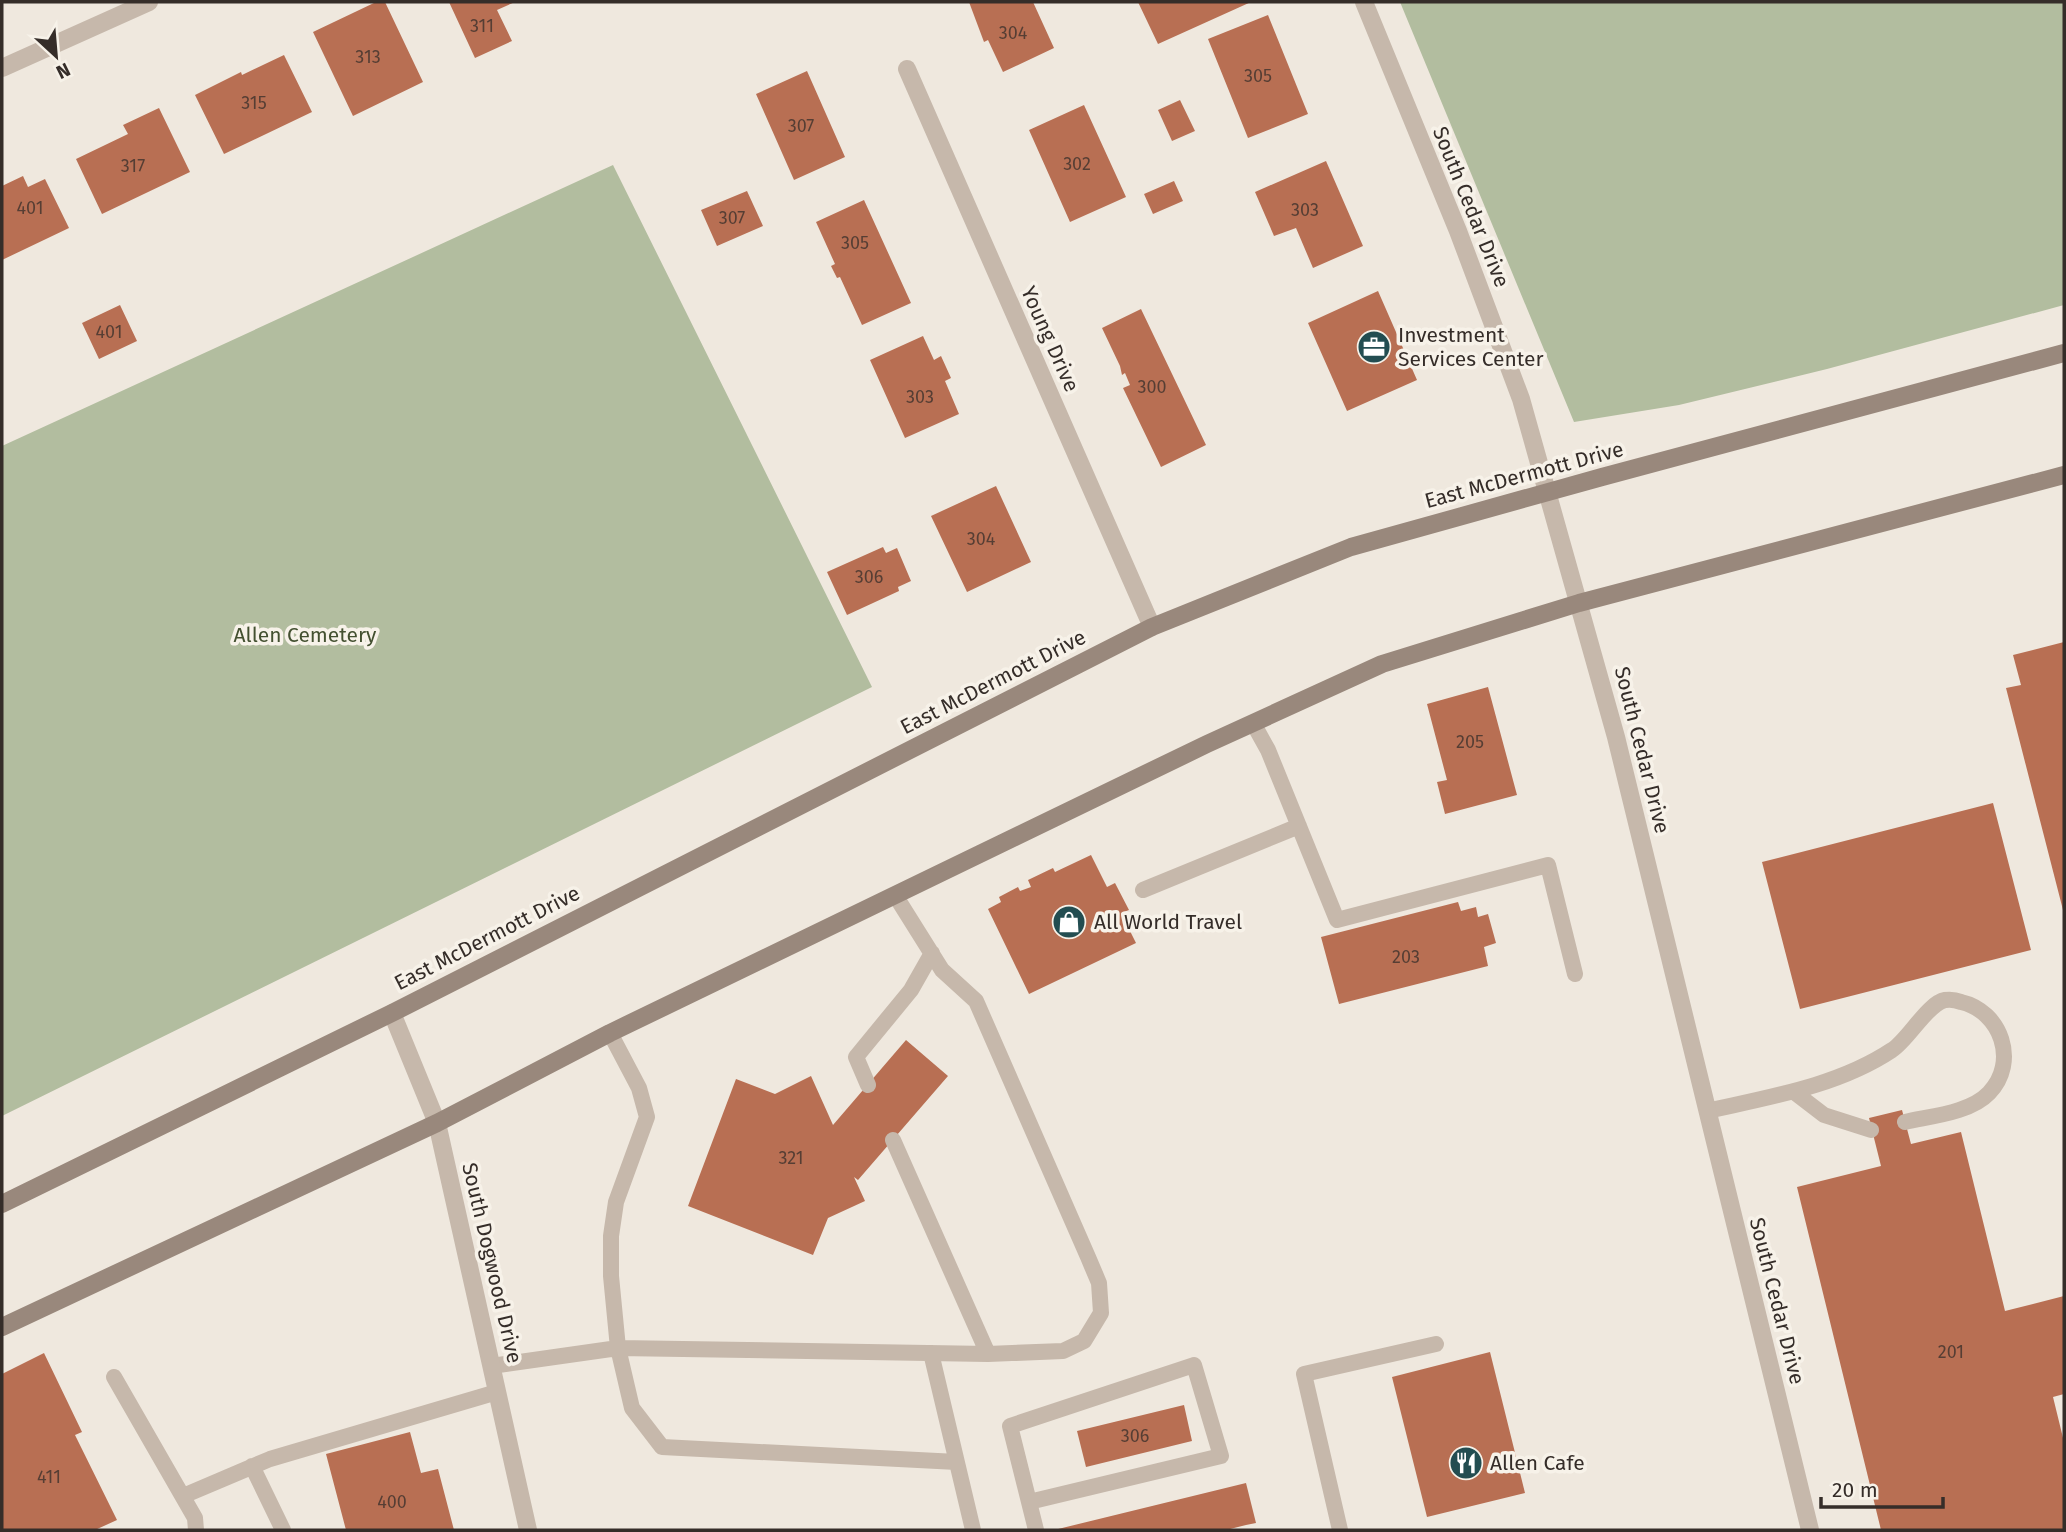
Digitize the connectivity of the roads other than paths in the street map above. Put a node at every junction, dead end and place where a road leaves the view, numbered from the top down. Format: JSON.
{"nodes":[{"id":1,"x":149,"y":2,"type":"edge"},
{"id":2,"x":1364,"y":2,"type":"edge"},
{"id":3,"x":2,"y":68,"type":"edge"},
{"id":4,"x":907,"y":69,"type":"dead end"},
{"id":5,"x":2064,"y":353,"type":"edge"},
{"id":6,"x":2064,"y":475,"type":"edge"},
{"id":7,"x":1546,"y":492,"type":"junction"},
{"id":8,"x":1579,"y":603,"type":"junction"},
{"id":9,"x":1152,"y":627,"type":"junction"},
{"id":10,"x":1253,"y":723,"type":"junction"},
{"id":11,"x":1299,"y":826,"type":"junction"},
{"id":12,"x":1143,"y":890,"type":"dead end"},
{"id":13,"x":895,"y":895,"type":"junction"},
{"id":14,"x":932,"y":953,"type":"junction"},
{"id":15,"x":1576,"y":974,"type":"dead end"},
{"id":16,"x":392,"y":1013,"type":"junction"},
{"id":17,"x":610,"y":1034,"type":"junction"},
{"id":18,"x":868,"y":1085,"type":"dead end"},
{"id":19,"x":1794,"y":1092,"type":"junction"},
{"id":20,"x":1707,"y":1111,"type":"junction"},
{"id":21,"x":1905,"y":1122,"type":"dead end"},
{"id":22,"x":437,"y":1123,"type":"junction"},
{"id":23,"x":1871,"y":1130,"type":"dead end"},
{"id":24,"x":893,"y":1139,"type":"dead end"},
{"id":25,"x":2,"y":1204,"type":"edge"},
{"id":26,"x":2,"y":1327,"type":"edge"},
{"id":27,"x":1436,"y":1344,"type":"dead end"},
{"id":28,"x":618,"y":1348,"type":"junction"},
{"id":29,"x":931,"y":1353,"type":"junction"},
{"id":30,"x":988,"y":1354,"type":"junction"},
{"id":31,"x":491,"y":1366,"type":"junction"},
{"id":32,"x":114,"y":1377,"type":"dead end"},
{"id":33,"x":497,"y":1392,"type":"junction"},
{"id":34,"x":957,"y":1462,"type":"junction"},
{"id":35,"x":252,"y":1466,"type":"junction"},
{"id":36,"x":183,"y":1496,"type":"junction"},
{"id":37,"x":1029,"y":1502,"type":"junction"},
{"id":38,"x":196,"y":1530,"type":"edge"},
{"id":39,"x":283,"y":1530,"type":"edge"},
{"id":40,"x":528,"y":1530,"type":"edge"},
{"id":41,"x":973,"y":1530,"type":"edge"},
{"id":42,"x":1036,"y":1530,"type":"edge"},
{"id":43,"x":1340,"y":1530,"type":"edge"},
{"id":44,"x":1810,"y":1530,"type":"edge"}],
"edges":[{"from":1,"to":3,"type":"street"},
{"from":2,"to":7,"type":"street","name":"South Cedar Drive"},
{"from":4,"to":9,"type":"street","name":"Young Drive"},
{"from":5,"to":7,"type":"main road","name":"East McDermott Drive"},
{"from":6,"to":8,"type":"main road"},
{"from":7,"to":8,"type":"street","name":"South Cedar Drive"},
{"from":7,"to":9,"type":"main road","name":"East McDermott Drive"},
{"from":8,"to":10,"type":"main road"},
{"from":8,"to":20,"type":"street","name":"South Cedar Drive"},
{"from":9,"to":16,"type":"main road","name":"East McDermott Drive"},
{"from":10,"to":11,"type":"lane"},
{"from":10,"to":13,"type":"main road"},
{"from":11,"to":12,"type":"lane"},
{"from":11,"to":15,"type":"lane"},
{"from":13,"to":14,"type":"lane"},
{"from":13,"to":17,"type":"main road"},
{"from":14,"to":18,"type":"lane"},
{"from":14,"to":30,"type":"lane"},
{"from":16,"to":22,"type":"street","name":"South Dogwood Drive"},
{"from":16,"to":25,"type":"main road","name":"East McDermott Drive"},
{"from":17,"to":22,"type":"main road"},
{"from":17,"to":28,"type":"lane"},
{"from":19,"to":20,"type":"lane"},
{"from":19,"to":21,"type":"lane"},
{"from":19,"to":23,"type":"lane"},
{"from":20,"to":44,"type":"street","name":"South Cedar Drive"},
{"from":22,"to":26,"type":"main road"},
{"from":22,"to":31,"type":"street","name":"South Dogwood Drive"},
{"from":24,"to":30,"type":"lane"},
{"from":27,"to":43,"type":"lane"},
{"from":28,"to":29,"type":"lane"},
{"from":28,"to":31,"type":"lane"},
{"from":28,"to":34,"type":"lane"},
{"from":29,"to":30,"type":"lane"},
{"from":29,"to":34,"type":"lane"},
{"from":31,"to":33,"type":"street","name":"South Dogwood Drive"},
{"from":32,"to":36,"type":"lane"},
{"from":33,"to":35,"type":"lane"},
{"from":33,"to":40,"type":"street","name":"South Dogwood Drive"},
{"from":34,"to":41,"type":"lane"},
{"from":35,"to":36,"type":"lane"},
{"from":35,"to":39,"type":"lane"},
{"from":36,"to":38,"type":"lane"},
{"from":37,"to":37,"type":"lane"},
{"from":37,"to":42,"type":"lane"}]}
